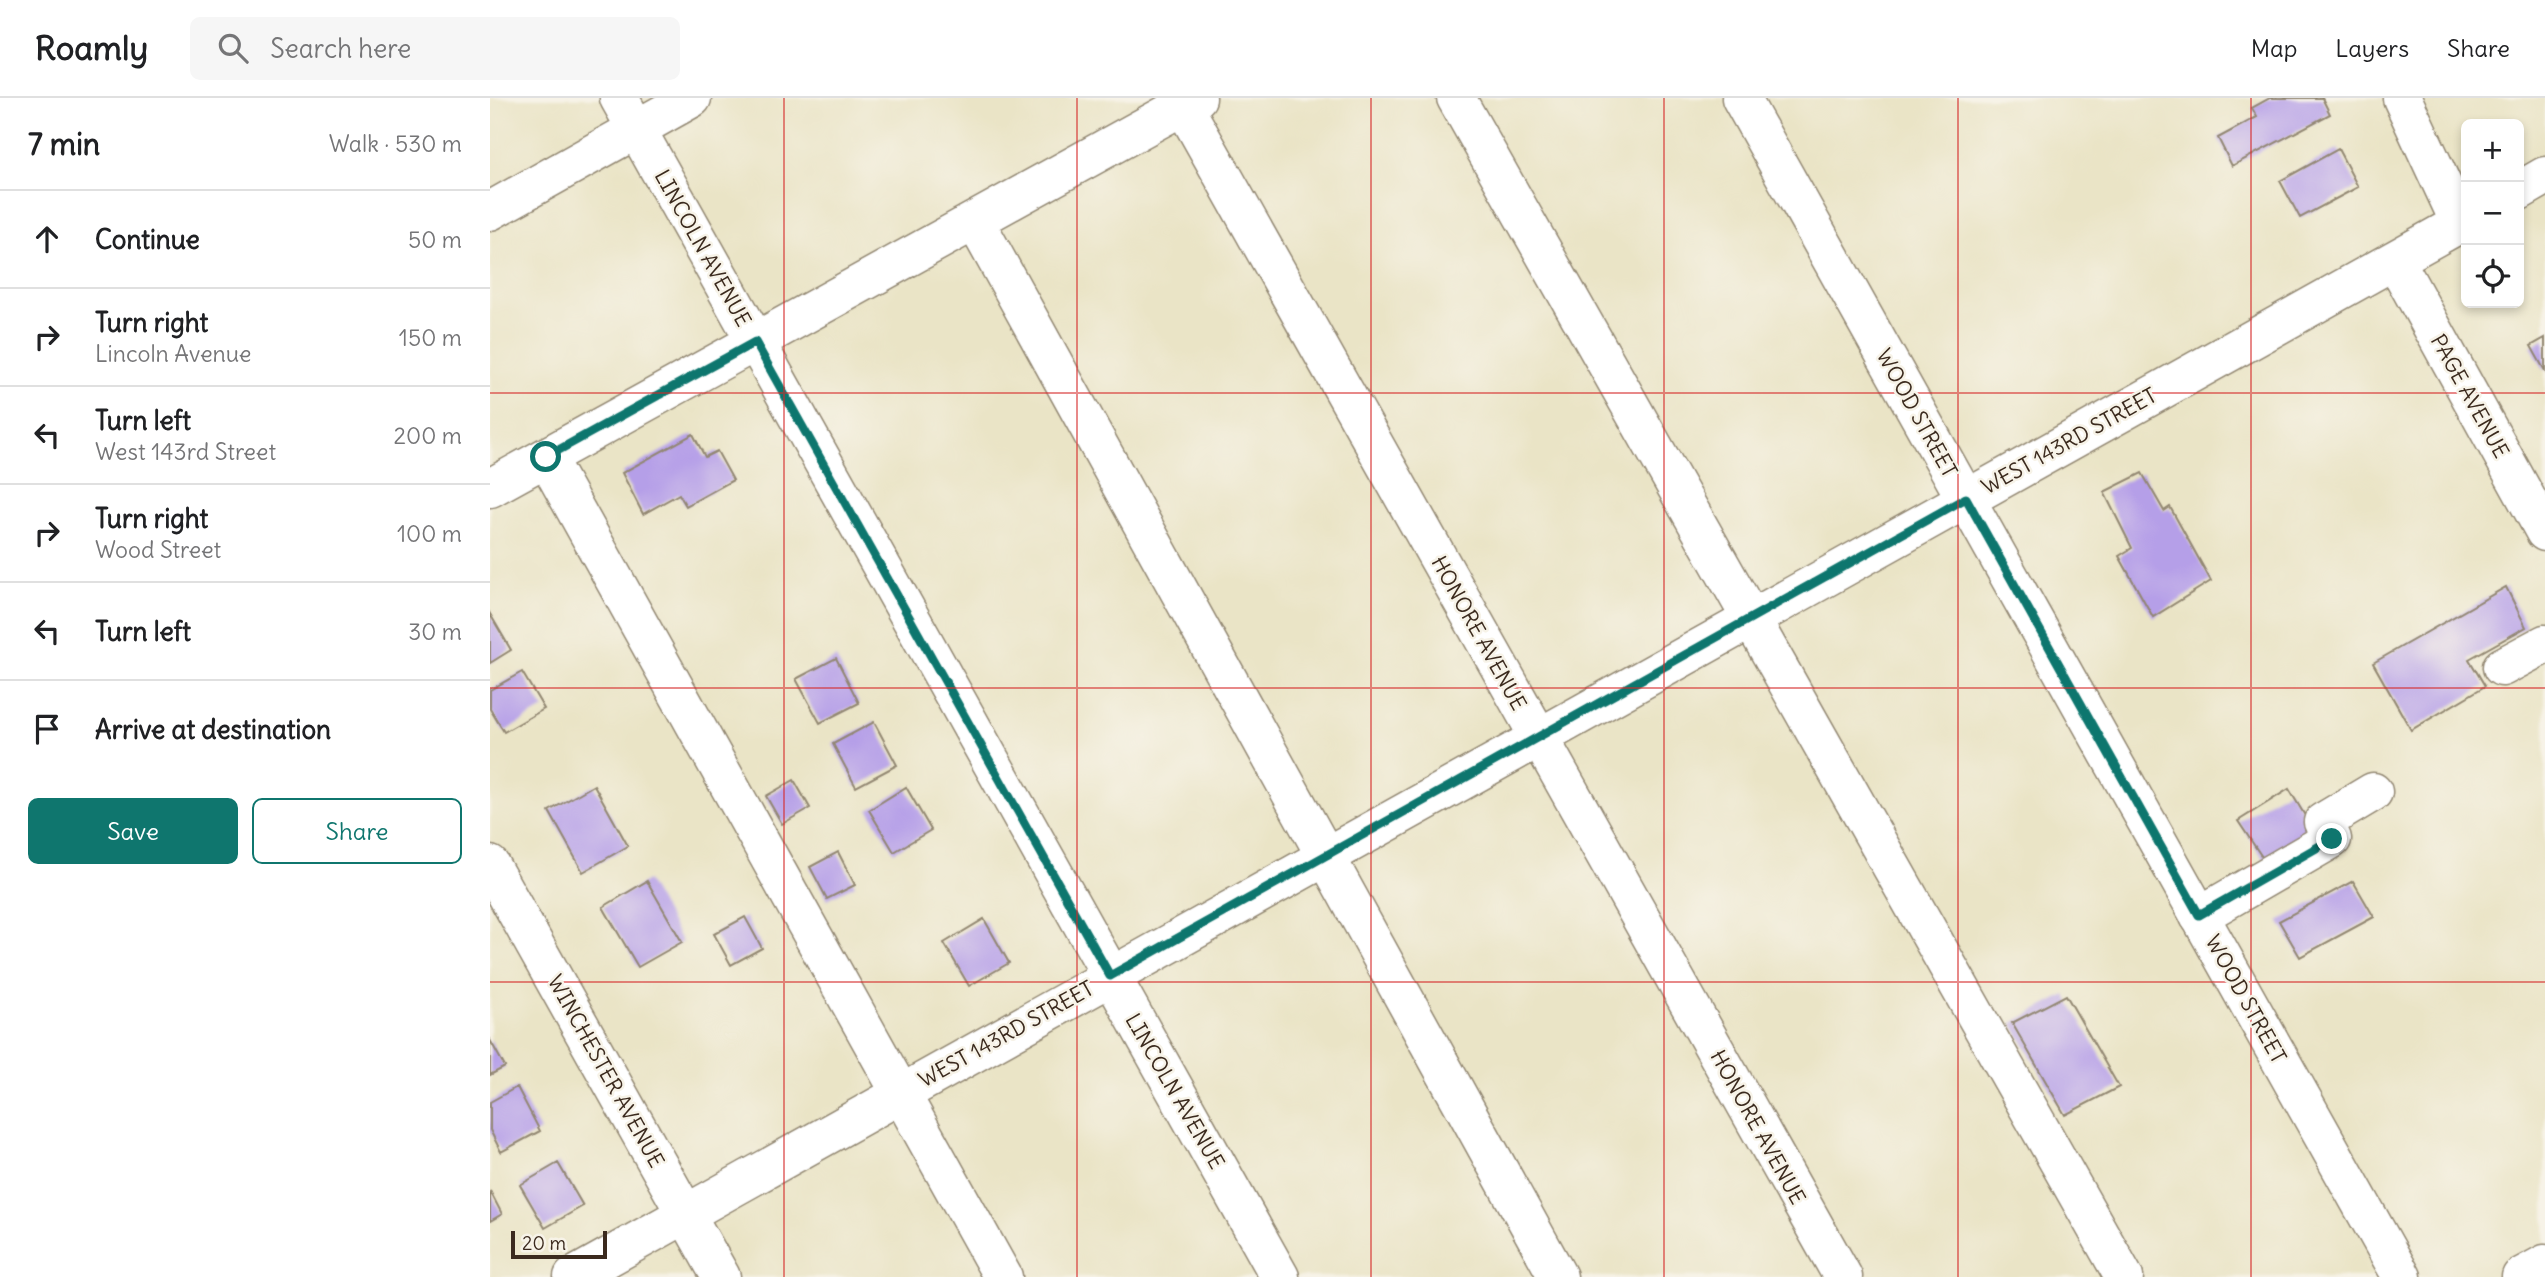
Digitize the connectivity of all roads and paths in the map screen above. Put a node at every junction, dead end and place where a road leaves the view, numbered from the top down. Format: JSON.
{"nodes":[{"id":1,"x":692,"y":98,"type":"edge"},
{"id":2,"x":1456,"y":98,"type":"edge"},
{"id":3,"x":1741,"y":98,"type":"edge"},
{"id":4,"x":2402,"y":98,"type":"edge"},
{"id":5,"x":1187,"y":101,"type":"edge"},
{"id":6,"x":628,"y":113,"type":"edge"},
{"id":7,"x":2545,"y":176,"type":"edge"},
{"id":8,"x":2524,"y":188,"type":"edge"},
{"id":9,"x":490,"y":211,"type":"edge"},
{"id":10,"x":2461,"y":217,"type":"edge"},
{"id":11,"x":975,"y":220,"type":"junction"},
{"id":12,"x":2461,"y":222,"type":"edge"},
{"id":13,"x":2395,"y":260,"type":"junction"},
{"id":14,"x":755,"y":342,"type":"junction"},
{"id":15,"x":546,"y":457,"type":"junction"},
{"id":16,"x":490,"y":488,"type":"edge"},
{"id":17,"x":1966,"y":498,"type":"junction"},
{"id":18,"x":2545,"y":532,"type":"edge"},
{"id":19,"x":1751,"y":619,"type":"junction"},
{"id":20,"x":2545,"y":644,"type":"edge"},
{"id":21,"x":2502,"y":667,"type":"dead end"},
{"id":22,"x":1538,"y":737,"type":"junction"},
{"id":23,"x":2373,"y":792,"type":"dead end"},
{"id":24,"x":1325,"y":856,"type":"junction"},
{"id":25,"x":490,"y":865,"type":"edge"},
{"id":26,"x":2199,"y":915,"type":"junction"},
{"id":27,"x":1110,"y":976,"type":"junction"},
{"id":28,"x":901,"y":1093,"type":"junction"},
{"id":29,"x":686,"y":1213,"type":"junction"},
{"id":30,"x":2545,"y":1264,"type":"edge"},
{"id":31,"x":573,"y":1277,"type":"edge"},
{"id":32,"x":721,"y":1277,"type":"edge"},
{"id":33,"x":1003,"y":1277,"type":"edge"},
{"id":34,"x":1280,"y":1277,"type":"edge"},
{"id":35,"x":1558,"y":1277,"type":"edge"},
{"id":36,"x":1843,"y":1277,"type":"edge"},
{"id":37,"x":2124,"y":1277,"type":"edge"},
{"id":38,"x":2402,"y":1277,"type":"edge"},
{"id":39,"x":2521,"y":1277,"type":"edge"}],
"edges":[{"from":1,"to":6,"type":"street"},
{"from":2,"to":19,"type":"street"},
{"from":3,"to":17,"type":"street","name":"WOOD STREET"},
{"from":4,"to":10,"type":"street"},
{"from":5,"to":11,"type":"street"},
{"from":5,"to":22,"type":"street","name":"HONORE AVENUE"},
{"from":6,"to":9,"type":"street"},
{"from":6,"to":14,"type":"street","name":"LINCOLN AVENUE"},
{"from":7,"to":8,"type":"street"},
{"from":11,"to":14,"type":"street"},
{"from":11,"to":24,"type":"street"},
{"from":12,"to":13,"type":"street","name":"WEST 143RD STREET"},
{"from":13,"to":17,"type":"street","name":"WEST 143RD STREET"},
{"from":13,"to":18,"type":"street","name":"PAGE AVENUE"},
{"from":14,"to":15,"type":"street"},
{"from":14,"to":27,"type":"street","name":"LINCOLN AVENUE"},
{"from":15,"to":16,"type":"street"},
{"from":15,"to":28,"type":"street"},
{"from":17,"to":19,"type":"street","name":"WEST 143RD STREET"},
{"from":17,"to":26,"type":"street","name":"WOOD STREET"},
{"from":19,"to":22,"type":"street","name":"WEST 143RD STREET"},
{"from":19,"to":37,"type":"street"},
{"from":20,"to":21,"type":"street"},
{"from":22,"to":24,"type":"street","name":"WEST 143RD STREET"},
{"from":22,"to":36,"type":"street","name":"HONORE AVENUE"},
{"from":23,"to":26,"type":"street"},
{"from":24,"to":27,"type":"street","name":"WEST 143RD STREET"},
{"from":24,"to":35,"type":"street"},
{"from":25,"to":29,"type":"street","name":"WINCHESTER AVENUE"},
{"from":26,"to":38,"type":"street","name":"WOOD STREET"},
{"from":27,"to":28,"type":"street","name":"WEST 143RD STREET"},
{"from":27,"to":34,"type":"street","name":"LINCOLN AVENUE"},
{"from":28,"to":29,"type":"street","name":"WEST 143RD STREET"},
{"from":28,"to":33,"type":"street"},
{"from":29,"to":31,"type":"street","name":"WEST 143RD STREET"},
{"from":29,"to":32,"type":"street","name":"WINCHESTER AVENUE"},
{"from":30,"to":39,"type":"street"}]}
